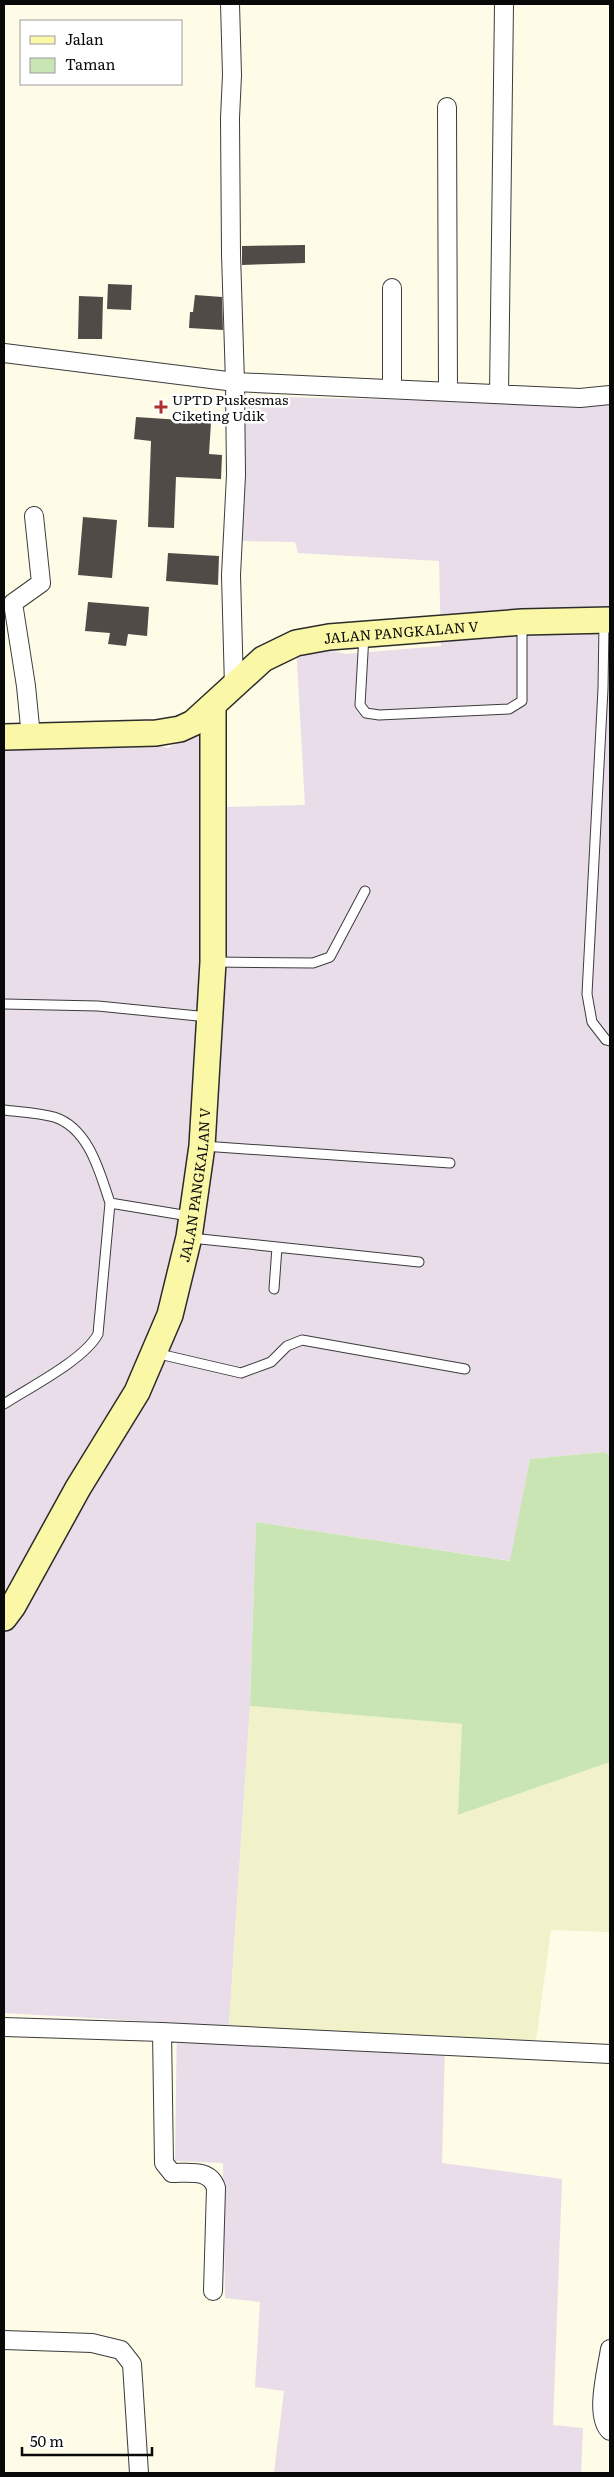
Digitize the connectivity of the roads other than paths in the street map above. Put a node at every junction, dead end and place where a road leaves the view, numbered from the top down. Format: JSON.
{"nodes":[{"id":1,"x":230,"y":4,"type":"edge"},
{"id":2,"x":504,"y":4,"type":"edge"},
{"id":3,"x":447,"y":107,"type":"dead end"},
{"id":4,"x":392,"y":288,"type":"dead end"},
{"id":5,"x":4,"y":353,"type":"edge"},
{"id":6,"x":236,"y":382,"type":"junction"},
{"id":7,"x":392,"y":389,"type":"junction"},
{"id":8,"x":448,"y":391,"type":"junction"},
{"id":9,"x":499,"y":394,"type":"junction"},
{"id":10,"x":610,"y":395,"type":"edge"},
{"id":11,"x":34,"y":516,"type":"dead end"},
{"id":12,"x":607,"y":620,"type":"edge"},
{"id":13,"x":522,"y":622,"type":"junction"},
{"id":14,"x":364,"y":635,"type":"junction"},
{"id":15,"x":234,"y":687,"type":"junction"},
{"id":16,"x":607,"y":690,"type":"edge"},
{"id":17,"x":212,"y":707,"type":"junction"},
{"id":18,"x":4,"y":736,"type":"edge"},
{"id":19,"x":31,"y":737,"type":"junction"},
{"id":20,"x":365,"y":891,"type":"dead end"},
{"id":21,"x":213,"y":962,"type":"junction"},
{"id":22,"x":4,"y":1004,"type":"edge"},
{"id":23,"x":209,"y":1018,"type":"junction"},
{"id":24,"x":610,"y":1040,"type":"edge"},
{"id":25,"x":4,"y":1110,"type":"edge"},
{"id":26,"x":202,"y":1146,"type":"junction"},
{"id":27,"x":450,"y":1163,"type":"dead end"},
{"id":28,"x":110,"y":1203,"type":"junction"},
{"id":29,"x":191,"y":1227,"type":"junction"},
{"id":30,"x":277,"y":1247,"type":"junction"},
{"id":31,"x":419,"y":1262,"type":"dead end"},
{"id":32,"x":274,"y":1289,"type":"dead end"},
{"id":33,"x":155,"y":1353,"type":"junction"},
{"id":34,"x":465,"y":1369,"type":"dead end"},
{"id":35,"x":4,"y":1404,"type":"edge"},
{"id":36,"x":4,"y":1618,"type":"edge"},
{"id":37,"x":4,"y":2027,"type":"edge"},
{"id":38,"x":162,"y":2032,"type":"junction"},
{"id":39,"x":610,"y":2054,"type":"edge"},
{"id":40,"x":213,"y":2291,"type":"dead end"},
{"id":41,"x":4,"y":2340,"type":"edge"},
{"id":42,"x":610,"y":2349,"type":"edge"},
{"id":43,"x":610,"y":2431,"type":"edge"},
{"id":44,"x":139,"y":2473,"type":"edge"}],
"edges":[{"from":1,"to":6,"type":"street"},
{"from":2,"to":9,"type":"street"},
{"from":3,"to":8,"type":"street"},
{"from":4,"to":7,"type":"street"},
{"from":5,"to":6,"type":"street"},
{"from":6,"to":7,"type":"street"},
{"from":6,"to":15,"type":"street"},
{"from":7,"to":8,"type":"street"},
{"from":8,"to":9,"type":"street"},
{"from":9,"to":10,"type":"street"},
{"from":11,"to":19,"type":"street"},
{"from":12,"to":13,"type":"street","name":"JALAN PANGKALAN V"},
{"from":12,"to":16,"type":"lane"},
{"from":13,"to":14,"type":"street","name":"JALAN PANGKALAN V"},
{"from":13,"to":14,"type":"lane"},
{"from":14,"to":15,"type":"street","name":"JALAN PANGKALAN V"},
{"from":15,"to":17,"type":"street","name":"JALAN PANGKALAN V"},
{"from":16,"to":24,"type":"lane"},
{"from":17,"to":19,"type":"street","name":"JALAN PANGKALAN V"},
{"from":17,"to":21,"type":"street","name":"JALAN PANGKALAN V"},
{"from":18,"to":19,"type":"street","name":"JALAN PANGKALAN V"},
{"from":20,"to":21,"type":"lane"},
{"from":21,"to":23,"type":"street","name":"JALAN PANGKALAN V"},
{"from":22,"to":23,"type":"lane"},
{"from":23,"to":26,"type":"street","name":"JALAN PANGKALAN V"},
{"from":25,"to":28,"type":"lane"},
{"from":26,"to":27,"type":"lane"},
{"from":26,"to":29,"type":"street","name":"JALAN PANGKALAN V"},
{"from":28,"to":29,"type":"lane"},
{"from":28,"to":35,"type":"lane"},
{"from":29,"to":30,"type":"lane"},
{"from":29,"to":33,"type":"street","name":"JALAN PANGKALAN V"},
{"from":30,"to":31,"type":"lane"},
{"from":30,"to":32,"type":"lane"},
{"from":33,"to":34,"type":"lane"},
{"from":33,"to":36,"type":"street","name":"JALAN PANGKALAN V"},
{"from":37,"to":38,"type":"street"},
{"from":38,"to":39,"type":"street"},
{"from":38,"to":40,"type":"street"},
{"from":41,"to":44,"type":"street"},
{"from":42,"to":43,"type":"street"}]}
